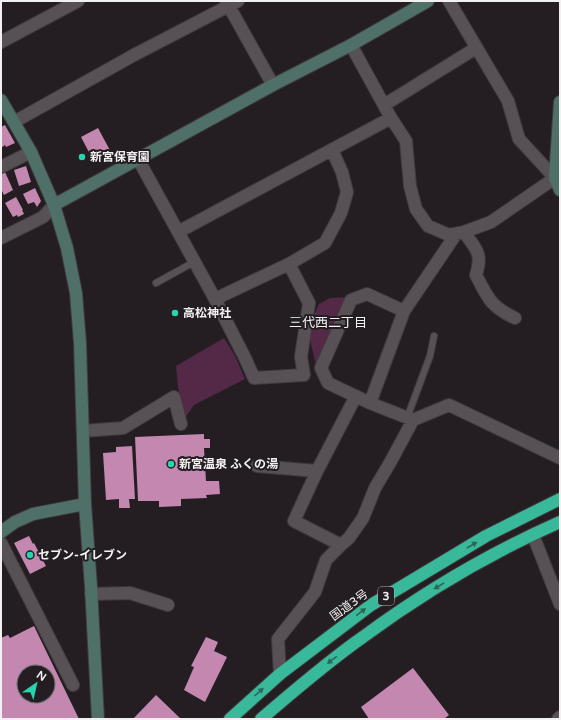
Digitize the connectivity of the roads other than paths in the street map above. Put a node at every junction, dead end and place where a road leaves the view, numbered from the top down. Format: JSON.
{"nodes":[{"id":1,"x":78,"y":1,"type":"edge"},
{"id":2,"x":428,"y":1,"type":"edge"},
{"id":3,"x":449,"y":1,"type":"edge"},
{"id":4,"x":231,"y":3,"type":"edge"},
{"id":5,"x":1,"y":42,"type":"edge"},
{"id":6,"x":351,"y":45,"type":"junction"},
{"id":7,"x":476,"y":48,"type":"junction"},
{"id":8,"x":272,"y":85,"type":"junction"},
{"id":9,"x":1,"y":100,"type":"edge"},
{"id":10,"x":560,"y":102,"type":"edge"},
{"id":11,"x":384,"y":105,"type":"junction"},
{"id":12,"x":391,"y":118,"type":"junction"},
{"id":13,"x":14,"y":122,"type":"junction"},
{"id":14,"x":559,"y":134,"type":"edge"},
{"id":15,"x":332,"y":150,"type":"junction"},
{"id":16,"x":31,"y":152,"type":"junction"},
{"id":17,"x":138,"y":159,"type":"junction"},
{"id":18,"x":1,"y":167,"type":"edge"},
{"id":19,"x":555,"y":178,"type":"junction"},
{"id":20,"x":560,"y":190,"type":"edge"},
{"id":21,"x":54,"y":205,"type":"junction"},
{"id":22,"x":178,"y":232,"type":"junction"},
{"id":23,"x":460,"y":233,"type":"junction"},
{"id":24,"x":1,"y":238,"type":"edge"},
{"id":25,"x":194,"y":262,"type":"junction"},
{"id":26,"x":289,"y":264,"type":"junction"},
{"id":27,"x":156,"y":283,"type":"dead end"},
{"id":28,"x":215,"y":300,"type":"junction"},
{"id":29,"x":404,"y":311,"type":"junction"},
{"id":30,"x":515,"y":318,"type":"dead end"},
{"id":31,"x":434,"y":336,"type":"dead end"},
{"id":32,"x":356,"y":396,"type":"junction"},
{"id":33,"x":370,"y":403,"type":"junction"},
{"id":34,"x":410,"y":419,"type":"junction"},
{"id":35,"x":181,"y":424,"type":"dead end"},
{"id":36,"x":83,"y":431,"type":"junction"},
{"id":37,"x":560,"y":458,"type":"edge"},
{"id":38,"x":256,"y":466,"type":"dead end"},
{"id":39,"x":317,"y":471,"type":"junction"},
{"id":40,"x":560,"y":499,"type":"edge"},
{"id":41,"x":85,"y":504,"type":"junction"},
{"id":42,"x":560,"y":522,"type":"edge"},
{"id":43,"x":1,"y":532,"type":"edge"},
{"id":44,"x":533,"y":534,"type":"junction"},
{"id":45,"x":1,"y":543,"type":"edge"},
{"id":46,"x":341,"y":545,"type":"junction"},
{"id":47,"x":91,"y":594,"type":"junction"},
{"id":48,"x":560,"y":604,"type":"edge"},
{"id":49,"x":168,"y":605,"type":"dead end"},
{"id":50,"x":280,"y":674,"type":"junction"},
{"id":51,"x":73,"y":685,"type":"dead end"},
{"id":52,"x":560,"y":717,"type":"edge"},
{"id":53,"x":98,"y":719,"type":"edge"},
{"id":54,"x":230,"y":719,"type":"edge"},
{"id":55,"x":261,"y":719,"type":"edge"},
{"id":56,"x":558,"y":719,"type":"edge"}],
"edges":[{"from":1,"to":5,"type":"street"},
{"from":2,"to":6,"type":"street"},
{"from":3,"to":7,"type":"street"},
{"from":4,"to":8,"type":"street"},
{"from":4,"to":13,"type":"street"},
{"from":6,"to":8,"type":"street"},
{"from":6,"to":11,"type":"street"},
{"from":7,"to":11,"type":"street"},
{"from":7,"to":19,"type":"street"},
{"from":8,"to":17,"type":"street"},
{"from":9,"to":13,"type":"street"},
{"from":10,"to":14,"type":"street"},
{"from":11,"to":12,"type":"street"},
{"from":12,"to":15,"type":"street"},
{"from":12,"to":23,"type":"street"},
{"from":13,"to":16,"type":"street"},
{"from":14,"to":19,"type":"street"},
{"from":15,"to":22,"type":"street"},
{"from":15,"to":26,"type":"street"},
{"from":16,"to":18,"type":"street"},
{"from":16,"to":21,"type":"street"},
{"from":17,"to":21,"type":"street"},
{"from":17,"to":22,"type":"street"},
{"from":19,"to":20,"type":"street"},
{"from":19,"to":23,"type":"street"},
{"from":21,"to":24,"type":"street"},
{"from":21,"to":36,"type":"street"},
{"from":22,"to":25,"type":"street"},
{"from":23,"to":29,"type":"street"},
{"from":23,"to":30,"type":"street"},
{"from":25,"to":27,"type":"lane"},
{"from":25,"to":28,"type":"street"},
{"from":26,"to":28,"type":"street"},
{"from":26,"to":28,"type":"street"},
{"from":29,"to":32,"type":"street"},
{"from":29,"to":33,"type":"street"},
{"from":31,"to":34,"type":"lane"},
{"from":32,"to":33,"type":"street"},
{"from":32,"to":39,"type":"street"},
{"from":33,"to":34,"type":"street"},
{"from":34,"to":37,"type":"street"},
{"from":34,"to":46,"type":"street"},
{"from":35,"to":36,"type":"street"},
{"from":36,"to":41,"type":"street"},
{"from":38,"to":39,"type":"street"},
{"from":39,"to":46,"type":"street"},
{"from":50,"to":40,"type":"highway","name":"国道3号","number":"3","one_way":true},
{"from":41,"to":43,"type":"street"},
{"from":41,"to":47,"type":"street"},
{"from":42,"to":44,"type":"highway","number":"3"},
{"from":44,"to":48,"type":"street"},
{"from":44,"to":55,"type":"highway","number":"3","one_way":true},
{"from":45,"to":51,"type":"street"},
{"from":46,"to":50,"type":"street"},
{"from":47,"to":49,"type":"street"},
{"from":47,"to":53,"type":"street"},
{"from":54,"to":50,"type":"highway","name":"国道3号","number":"3","one_way":true},
{"from":52,"to":56,"type":"street"}]}
